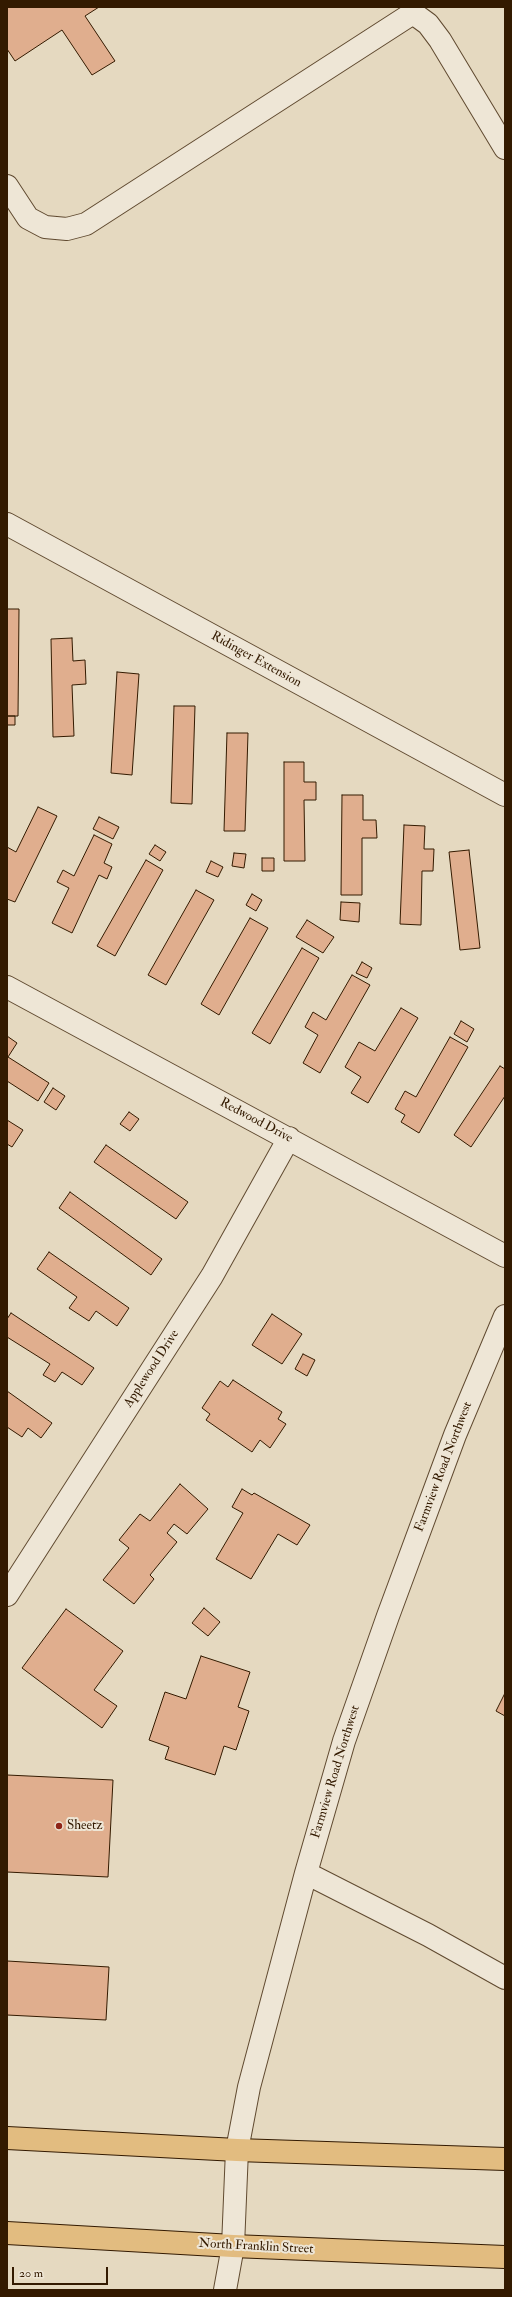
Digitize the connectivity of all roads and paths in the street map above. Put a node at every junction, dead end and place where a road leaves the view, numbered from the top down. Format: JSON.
{"nodes":[{"id":1,"x":505,"y":148,"type":"edge"},
{"id":2,"x":7,"y":186,"type":"edge"},
{"id":3,"x":7,"y":524,"type":"edge"},
{"id":4,"x":505,"y":795,"type":"edge"},
{"id":5,"x":7,"y":987,"type":"edge"},
{"id":6,"x":289,"y":1138,"type":"junction"},
{"id":7,"x":505,"y":1256,"type":"edge"},
{"id":8,"x":505,"y":1316,"type":"edge"},
{"id":9,"x":7,"y":1595,"type":"edge"},
{"id":10,"x":306,"y":1873,"type":"junction"},
{"id":11,"x":505,"y":1978,"type":"edge"},
{"id":12,"x":7,"y":2138,"type":"edge"},
{"id":13,"x":237,"y":2150,"type":"junction"},
{"id":14,"x":505,"y":2159,"type":"edge"},
{"id":15,"x":7,"y":2233,"type":"edge"},
{"id":16,"x":233,"y":2246,"type":"junction"},
{"id":17,"x":505,"y":2257,"type":"edge"},
{"id":18,"x":225,"y":2290,"type":"edge"}],
"edges":[{"from":1,"to":2,"type":"street"},
{"from":3,"to":4,"type":"street","name":"Ridinger Extension"},
{"from":5,"to":6,"type":"street","name":"Redwood Drive"},
{"from":6,"to":7,"type":"street","name":"Redwood Drive"},
{"from":6,"to":9,"type":"street","name":"Applewood Drive"},
{"from":8,"to":10,"type":"street","name":"Farmview Road Northwest"},
{"from":10,"to":11,"type":"street"},
{"from":10,"to":13,"type":"street","name":"Farmview Road Northwest"},
{"from":12,"to":13,"type":"main road"},
{"from":13,"to":14,"type":"main road"},
{"from":13,"to":16,"type":"street","name":"Farmview Road Northwest"},
{"from":15,"to":16,"type":"main road","name":"North Franklin Street"},
{"from":16,"to":17,"type":"main road","name":"North Franklin Street"},
{"from":16,"to":18,"type":"street","name":"Farmview Road Northwest"}]}
